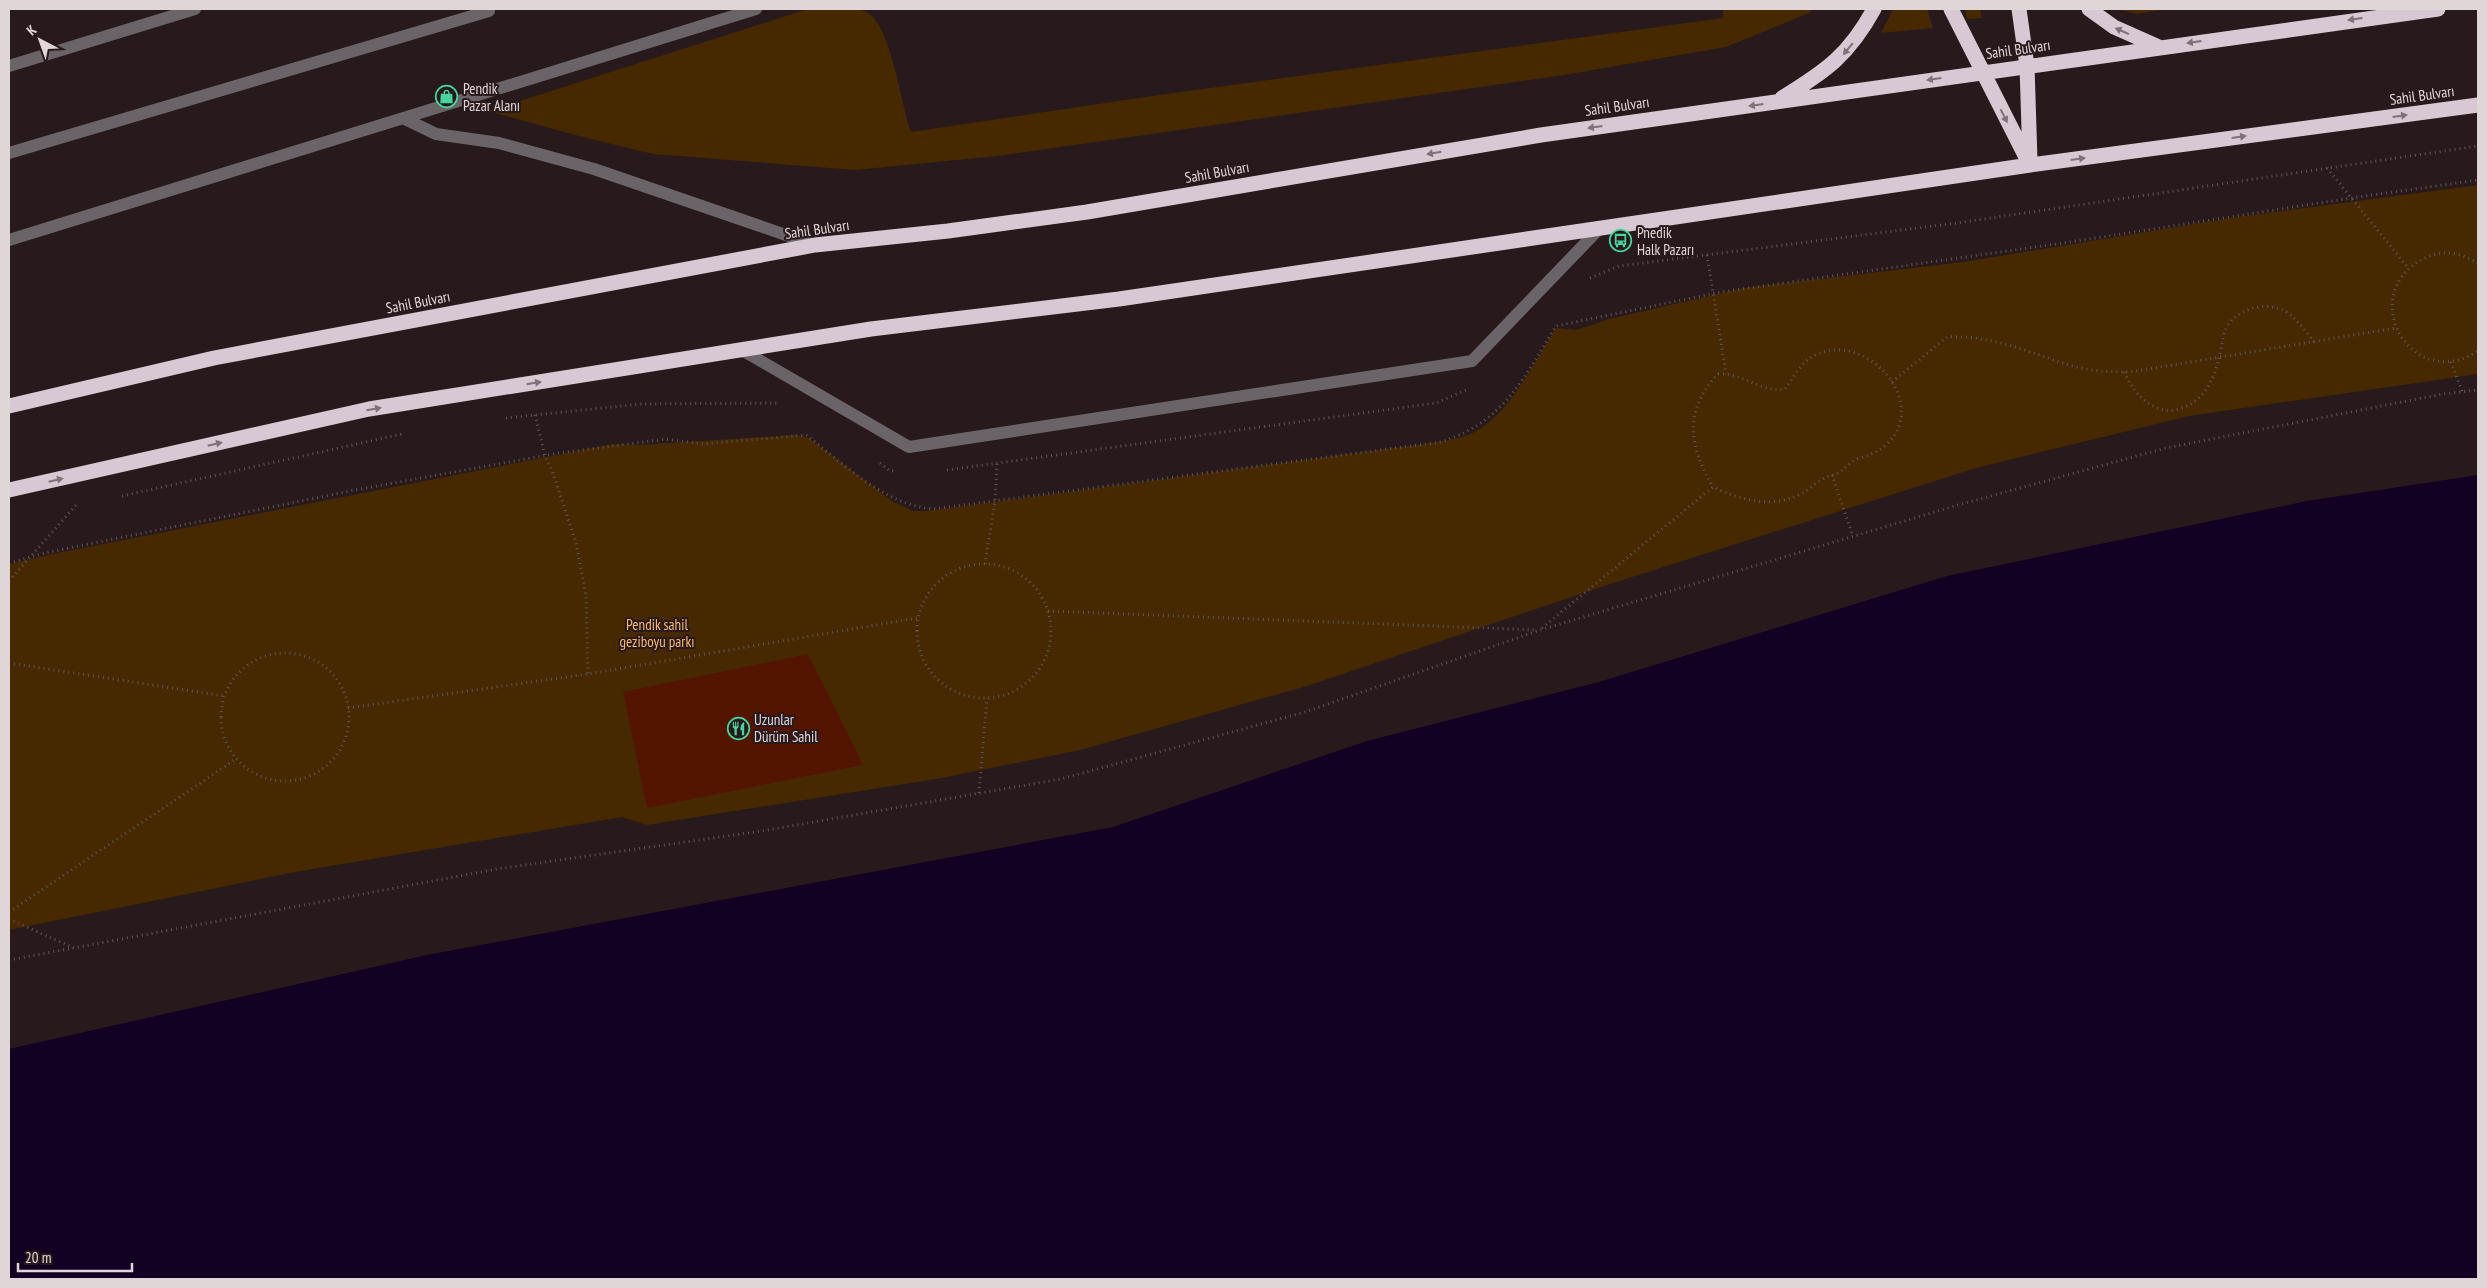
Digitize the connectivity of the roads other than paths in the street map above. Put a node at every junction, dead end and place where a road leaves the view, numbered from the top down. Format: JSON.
{"nodes":[{"id":1,"x":195,"y":9,"type":"edge"},
{"id":2,"x":488,"y":9,"type":"edge"},
{"id":3,"x":756,"y":9,"type":"edge"},
{"id":4,"x":1874,"y":9,"type":"edge"},
{"id":5,"x":1951,"y":9,"type":"edge"},
{"id":6,"x":2018,"y":9,"type":"edge"},
{"id":7,"x":2089,"y":9,"type":"edge"},
{"id":8,"x":2438,"y":9,"type":"edge"},
{"id":9,"x":2159,"y":47,"type":"junction"},
{"id":10,"x":9,"y":66,"type":"edge"},
{"id":11,"x":2027,"y":66,"type":"junction"},
{"id":12,"x":1982,"y":72,"type":"junction"},
{"id":13,"x":1777,"y":101,"type":"junction"},
{"id":14,"x":2478,"y":105,"type":"edge"},
{"id":15,"x":405,"y":119,"type":"junction"},
{"id":16,"x":9,"y":153,"type":"edge"},
{"id":17,"x":2030,"y":166,"type":"junction"},
{"id":18,"x":1598,"y":230,"type":"junction"},
{"id":19,"x":9,"y":240,"type":"edge"},
{"id":20,"x":815,"y":245,"type":"junction"},
{"id":21,"x":742,"y":350,"type":"junction"},
{"id":22,"x":9,"y":406,"type":"edge"},
{"id":23,"x":9,"y":490,"type":"edge"}],
"edges":[{"from":1,"to":10,"type":"street"},
{"from":2,"to":16,"type":"street"},
{"from":3,"to":15,"type":"street"},
{"from":4,"to":13,"type":"highway","one_way":true},
{"from":5,"to":12,"type":"highway"},
{"from":6,"to":11,"type":"highway"},
{"from":9,"to":7,"type":"highway","one_way":true},
{"from":8,"to":9,"type":"highway","name":"Sahil Bulvarı","one_way":true},
{"from":9,"to":11,"type":"highway","name":"Sahil Bulvarı"},
{"from":11,"to":12,"type":"highway","name":"Sahil Bulvarı"},
{"from":11,"to":17,"type":"highway"},
{"from":12,"to":13,"type":"highway","name":"Sahil Bulvarı","one_way":true},
{"from":12,"to":17,"type":"highway","one_way":true},
{"from":13,"to":20,"type":"highway","name":"Sahil Bulvarı","one_way":true},
{"from":17,"to":14,"type":"highway","name":"Sahil Bulvarı","one_way":true},
{"from":15,"to":19,"type":"street"},
{"from":15,"to":20,"type":"street"},
{"from":17,"to":18,"type":"highway","name":"Sahil Bulvarı"},
{"from":18,"to":21,"type":"highway","name":"Sahil Bulvarı"},
{"from":18,"to":21,"type":"street"},
{"from":20,"to":22,"type":"highway","name":"Sahil Bulvarı"},
{"from":23,"to":21,"type":"highway","name":"Sahil Bulvarı","one_way":true}]}
